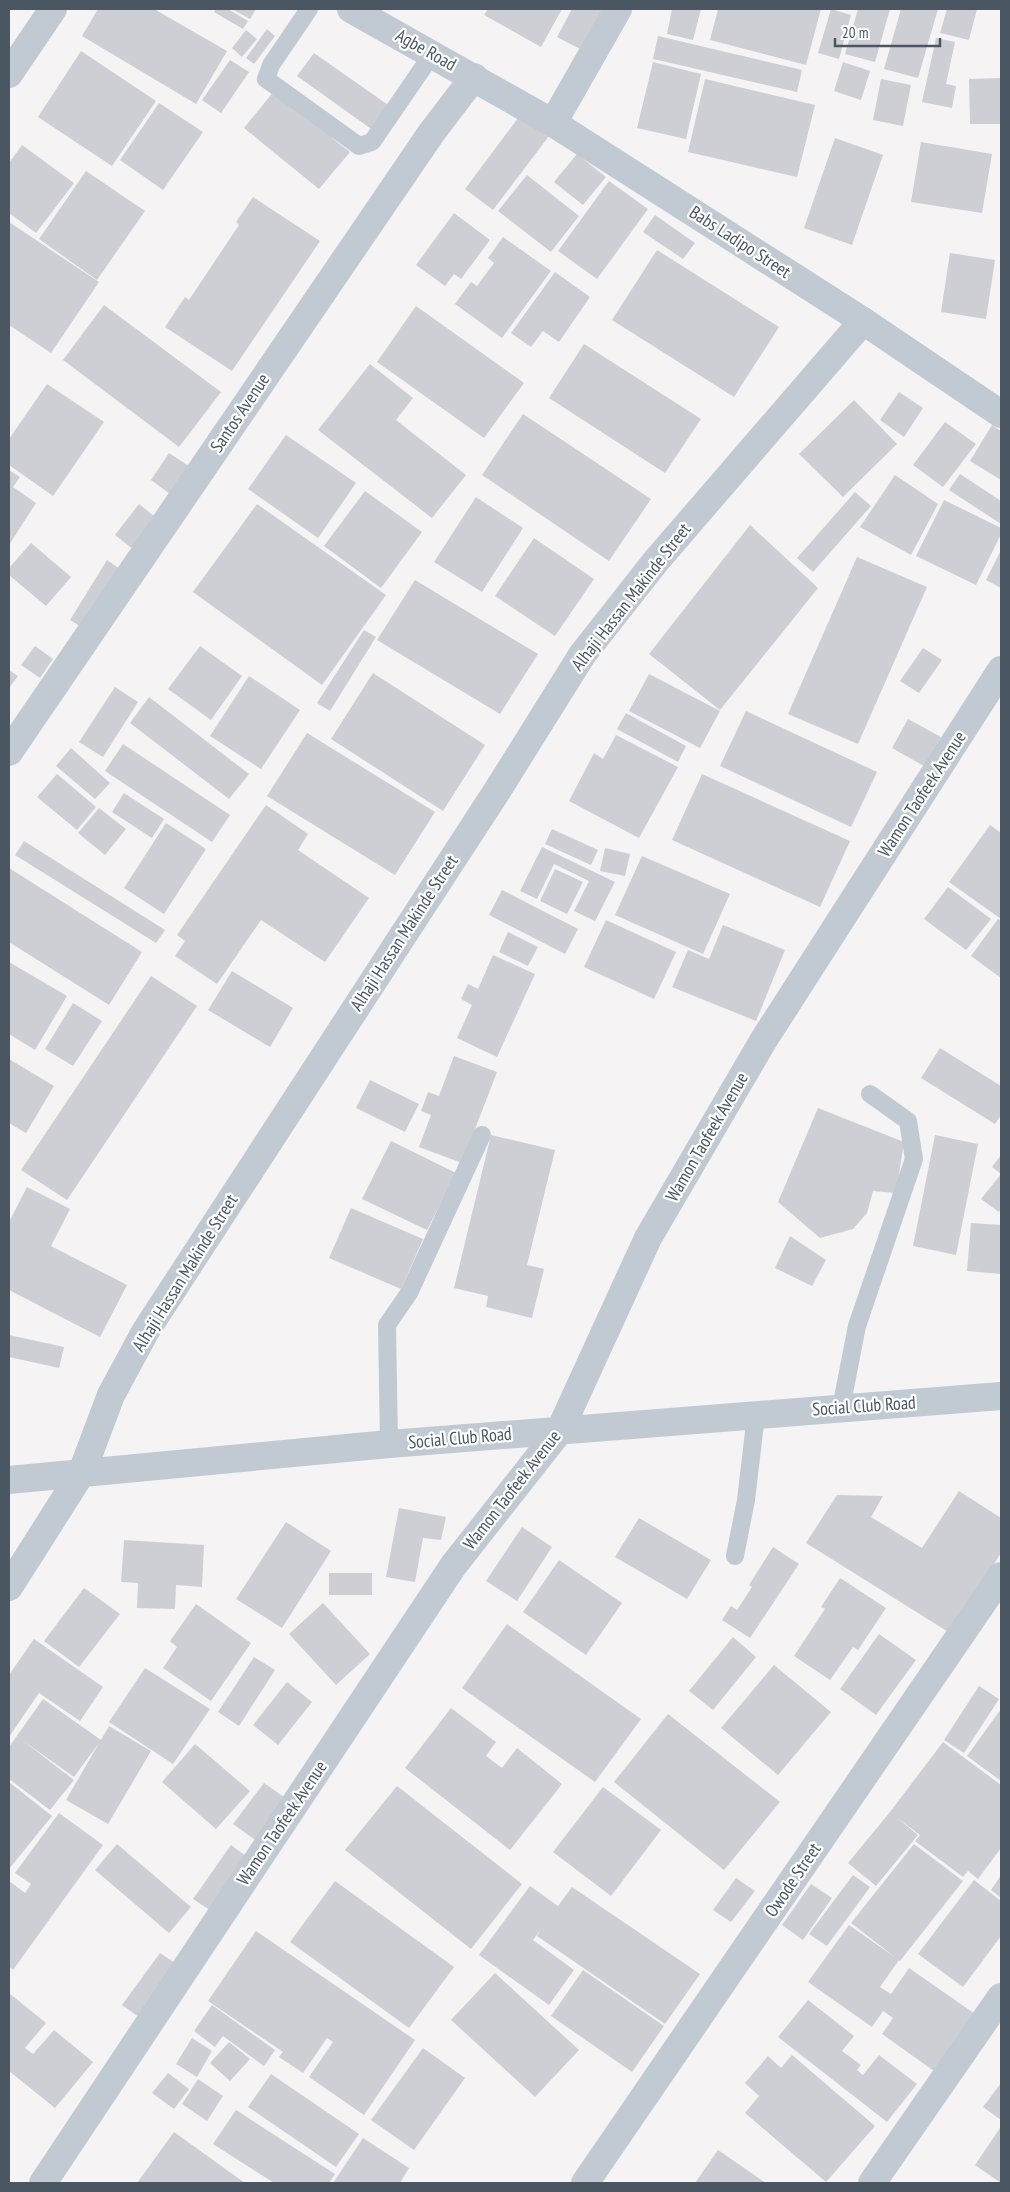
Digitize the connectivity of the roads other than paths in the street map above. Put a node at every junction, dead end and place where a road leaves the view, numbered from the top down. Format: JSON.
{"nodes":[{"id":1,"x":53,"y":9,"type":"edge"},
{"id":2,"x":309,"y":9,"type":"edge"},
{"id":3,"x":351,"y":9,"type":"edge"},
{"id":4,"x":618,"y":9,"type":"edge"},
{"id":5,"x":433,"y":53,"type":"junction"},
{"id":6,"x":9,"y":74,"type":"edge"},
{"id":7,"x":474,"y":77,"type":"junction"},
{"id":8,"x":554,"y":122,"type":"junction"},
{"id":9,"x":863,"y":321,"type":"junction"},
{"id":10,"x":1001,"y":414,"type":"edge"},
{"id":11,"x":1001,"y":670,"type":"edge"},
{"id":12,"x":9,"y":752,"type":"edge"},
{"id":13,"x":870,"y":1094,"type":"dead end"},
{"id":14,"x":482,"y":1135,"type":"dead end"},
{"id":15,"x":1001,"y":1396,"type":"edge"},
{"id":16,"x":841,"y":1408,"type":"junction"},
{"id":17,"x":756,"y":1414,"type":"junction"},
{"id":18,"x":560,"y":1430,"type":"junction"},
{"id":19,"x":389,"y":1444,"type":"junction"},
{"id":20,"x":82,"y":1472,"type":"junction"},
{"id":21,"x":9,"y":1480,"type":"edge"},
{"id":22,"x":735,"y":1556,"type":"dead end"},
{"id":23,"x":1001,"y":1576,"type":"edge"},
{"id":24,"x":9,"y":1587,"type":"edge"},
{"id":25,"x":1001,"y":1998,"type":"edge"},
{"id":26,"x":43,"y":2183,"type":"edge"},
{"id":27,"x":585,"y":2183,"type":"edge"},
{"id":28,"x":872,"y":2183,"type":"edge"}],
"edges":[{"from":1,"to":6,"type":"street"},
{"from":2,"to":5,"type":"lane"},
{"from":3,"to":5,"type":"street","name":"Agbe Road"},
{"from":4,"to":8,"type":"street"},
{"from":5,"to":7,"type":"street","name":"Agbe Road"},
{"from":7,"to":8,"type":"street","name":"Babs Ladipo Street"},
{"from":7,"to":12,"type":"street","name":"Santos Avenue"},
{"from":8,"to":9,"type":"street","name":"Babs Ladipo Street"},
{"from":9,"to":10,"type":"street","name":"Babs Ladipo Street"},
{"from":9,"to":20,"type":"street","name":"Alhaji Hassan Makinde Street"},
{"from":11,"to":18,"type":"street","name":"Wamon Taofeek Avenue"},
{"from":13,"to":16,"type":"lane"},
{"from":14,"to":19,"type":"lane"},
{"from":15,"to":16,"type":"street","name":"Social Club Road"},
{"from":16,"to":17,"type":"street","name":"Social Club Road"},
{"from":17,"to":18,"type":"street","name":"Social Club Road"},
{"from":17,"to":22,"type":"lane"},
{"from":18,"to":19,"type":"street","name":"Social Club Road"},
{"from":18,"to":26,"type":"street","name":"Wamon Taofeek Avenue"},
{"from":19,"to":20,"type":"street","name":"Social Club Road"},
{"from":20,"to":21,"type":"street","name":"Social Club Road"},
{"from":20,"to":24,"type":"street","name":"Alhaji Hassan Makinde Street"},
{"from":23,"to":27,"type":"street","name":"Owode Street"},
{"from":25,"to":28,"type":"street"}]}
